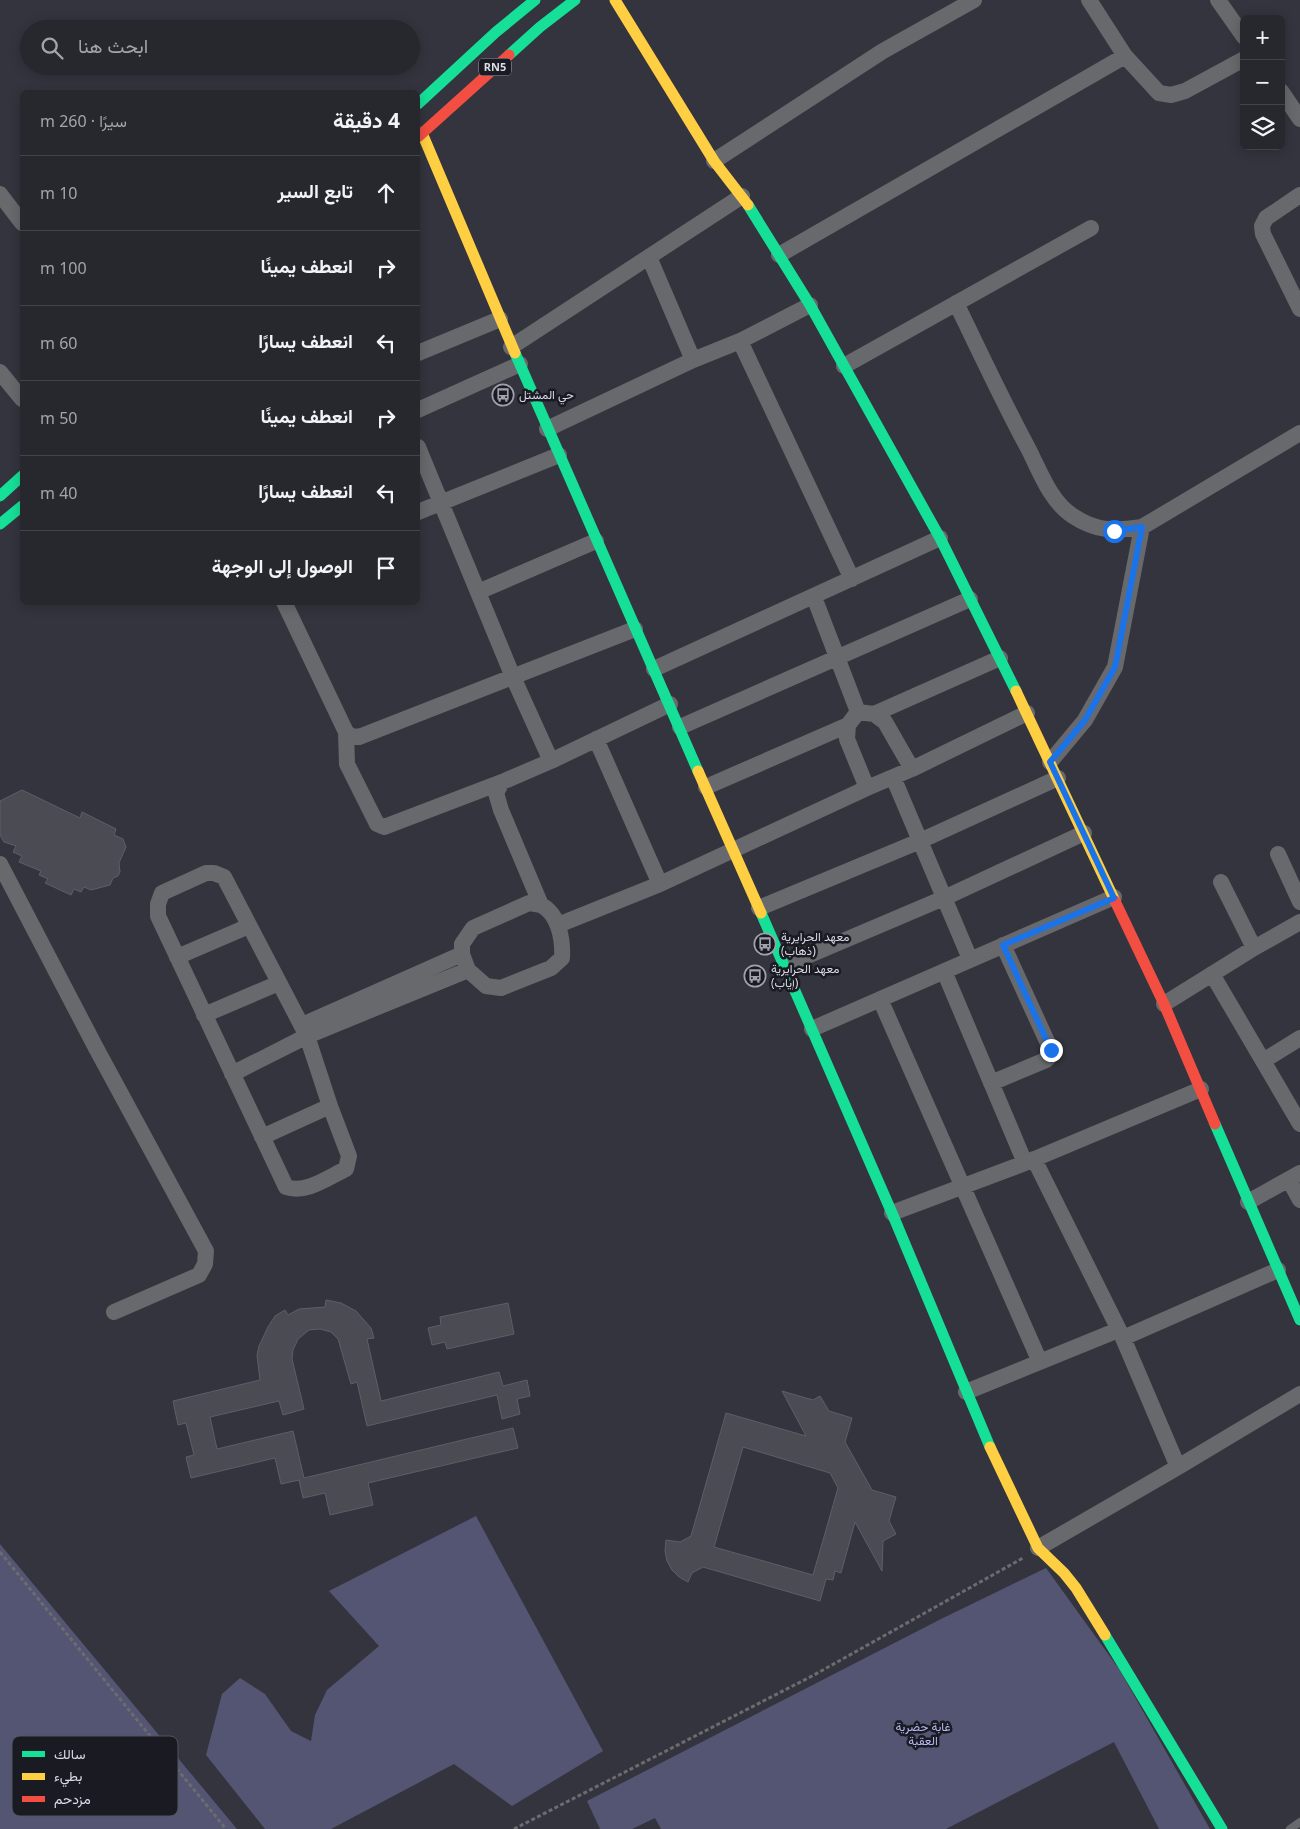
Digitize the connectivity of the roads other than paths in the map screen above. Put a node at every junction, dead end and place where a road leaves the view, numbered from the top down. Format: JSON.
{"nodes":[{"id":1,"x":535,"y":0,"type":"edge"},
{"id":2,"x":575,"y":0,"type":"edge"},
{"id":3,"x":615,"y":0,"type":"edge"},
{"id":4,"x":974,"y":0,"type":"edge"},
{"id":5,"x":1089,"y":0,"type":"edge"},
{"id":6,"x":1218,"y":0,"type":"edge"},
{"id":7,"x":1240,"y":31,"type":"edge"},
{"id":8,"x":1125,"y":56,"type":"junction"},
{"id":9,"x":1242,"y":60,"type":"edge"},
{"id":10,"x":1285,"y":98,"type":"edge"},
{"id":11,"x":420,"y":102,"type":"edge"},
{"id":12,"x":1300,"y":119,"type":"edge"},
{"id":13,"x":420,"y":135,"type":"edge"},
{"id":14,"x":714,"y":161,"type":"junction"},
{"id":15,"x":0,"y":194,"type":"edge"},
{"id":16,"x":1300,"y":195,"type":"edge"},
{"id":17,"x":742,"y":196,"type":"junction"},
{"id":18,"x":20,"y":220,"type":"edge"},
{"id":19,"x":1091,"y":228,"type":"dead end"},
{"id":20,"x":779,"y":255,"type":"junction"},
{"id":21,"x":648,"y":257,"type":"junction"},
{"id":22,"x":956,"y":303,"type":"junction"},
{"id":23,"x":810,"y":305,"type":"junction"},
{"id":24,"x":1300,"y":310,"type":"edge"},
{"id":25,"x":500,"y":319,"type":"junction"},
{"id":26,"x":740,"y":341,"type":"junction"},
{"id":27,"x":512,"y":347,"type":"junction"},
{"id":28,"x":420,"y":352,"type":"edge"},
{"id":29,"x":692,"y":360,"type":"junction"},
{"id":30,"x":520,"y":364,"type":"junction"},
{"id":31,"x":844,"y":366,"type":"junction"},
{"id":32,"x":0,"y":372,"type":"edge"},
{"id":33,"x":20,"y":397,"type":"edge"},
{"id":34,"x":420,"y":409,"type":"edge"},
{"id":35,"x":547,"y":429,"type":"junction"},
{"id":36,"x":1300,"y":433,"type":"edge"},
{"id":37,"x":420,"y":452,"type":"edge"},
{"id":38,"x":559,"y":455,"type":"junction"},
{"id":39,"x":20,"y":478,"type":"edge"},
{"id":40,"x":0,"y":496,"type":"edge"},
{"id":41,"x":441,"y":502,"type":"junction"},
{"id":42,"x":20,"y":508,"type":"edge"},
{"id":43,"x":420,"y":511,"type":"edge"},
{"id":44,"x":0,"y":524,"type":"edge"},
{"id":45,"x":1142,"y":527,"type":"junction"},
{"id":46,"x":940,"y":538,"type":"junction"},
{"id":47,"x":596,"y":541,"type":"junction"},
{"id":48,"x":852,"y":579,"type":"junction"},
{"id":49,"x":478,"y":592,"type":"junction"},
{"id":50,"x":814,"y":597,"type":"junction"},
{"id":51,"x":970,"y":599,"type":"junction"},
{"id":52,"x":285,"y":605,"type":"edge"},
{"id":53,"x":635,"y":629,"type":"junction"},
{"id":54,"x":838,"y":657,"type":"junction"},
{"id":55,"x":1000,"y":658,"type":"junction"},
{"id":56,"x":654,"y":669,"type":"junction"},
{"id":57,"x":513,"y":677,"type":"junction"},
{"id":58,"x":670,"y":704,"type":"junction"},
{"id":59,"x":866,"y":713,"type":"junction"},
{"id":60,"x":1027,"y":714,"type":"junction"},
{"id":61,"x":848,"y":725,"type":"junction"},
{"id":62,"x":680,"y":727,"type":"junction"},
{"id":63,"x":346,"y":732,"type":"junction"},
{"id":64,"x":596,"y":739,"type":"junction"},
{"id":65,"x":550,"y":761,"type":"junction"},
{"id":66,"x":1050,"y":762,"type":"junction"},
{"id":67,"x":912,"y":769,"type":"junction"},
{"id":68,"x":893,"y":777,"type":"junction"},
{"id":69,"x":1058,"y":778,"type":"junction"},
{"id":70,"x":502,"y":782,"type":"junction"},
{"id":71,"x":706,"y":787,"type":"junction"},
{"id":72,"x":867,"y":788,"type":"junction"},
{"id":73,"x":1084,"y":833,"type":"junction"},
{"id":74,"x":920,"y":841,"type":"junction"},
{"id":75,"x":734,"y":850,"type":"junction"},
{"id":76,"x":1278,"y":854,"type":"dead end"},
{"id":77,"x":0,"y":864,"type":"edge"},
{"id":78,"x":1221,"y":882,"type":"dead end"},
{"id":79,"x":660,"y":884,"type":"junction"},
{"id":80,"x":944,"y":898,"type":"junction"},
{"id":81,"x":1114,"y":898,"type":"junction"},
{"id":82,"x":1300,"y":902,"type":"edge"},
{"id":83,"x":541,"y":905,"type":"junction"},
{"id":84,"x":759,"y":908,"type":"junction"},
{"id":85,"x":1300,"y":922,"type":"edge"},
{"id":86,"x":558,"y":925,"type":"junction"},
{"id":87,"x":249,"y":926,"type":"junction"},
{"id":88,"x":1003,"y":945,"type":"junction"},
{"id":89,"x":1254,"y":948,"type":"junction"},
{"id":90,"x":462,"y":954,"type":"junction"},
{"id":91,"x":178,"y":957,"type":"junction"},
{"id":92,"x":970,"y":959,"type":"junction"},
{"id":93,"x":784,"y":966,"type":"junction"},
{"id":94,"x":468,"y":970,"type":"junction"},
{"id":95,"x":944,"y":971,"type":"junction"},
{"id":96,"x":1212,"y":974,"type":"junction"},
{"id":97,"x":279,"y":983,"type":"junction"},
{"id":98,"x":880,"y":999,"type":"junction"},
{"id":99,"x":1164,"y":1004,"type":"junction"},
{"id":100,"x":204,"y":1015,"type":"junction"},
{"id":101,"x":812,"y":1029,"type":"junction"},
{"id":102,"x":304,"y":1031,"type":"junction"},
{"id":103,"x":1300,"y":1038,"type":"edge"},
{"id":104,"x":1263,"y":1061,"type":"junction"},
{"id":105,"x":232,"y":1074,"type":"junction"},
{"id":106,"x":991,"y":1083,"type":"junction"},
{"id":107,"x":1201,"y":1089,"type":"junction"},
{"id":108,"x":330,"y":1106,"type":"junction"},
{"id":109,"x":1300,"y":1124,"type":"edge"},
{"id":110,"x":262,"y":1137,"type":"junction"},
{"id":111,"x":1029,"y":1161,"type":"junction"},
{"id":112,"x":1294,"y":1177,"type":"edge"},
{"id":113,"x":963,"y":1186,"type":"junction"},
{"id":114,"x":1300,"y":1200,"type":"edge"},
{"id":115,"x":1248,"y":1202,"type":"junction"},
{"id":116,"x":892,"y":1214,"type":"junction"},
{"id":117,"x":1278,"y":1270,"type":"junction"},
{"id":118,"x":114,"y":1312,"type":"dead end"},
{"id":119,"x":1300,"y":1320,"type":"edge"},
{"id":120,"x":1120,"y":1334,"type":"junction"},
{"id":121,"x":1040,"y":1362,"type":"junction"},
{"id":122,"x":966,"y":1392,"type":"junction"},
{"id":123,"x":1300,"y":1394,"type":"edge"},
{"id":124,"x":1178,"y":1467,"type":"junction"},
{"id":125,"x":1038,"y":1548,"type":"junction"},
{"id":126,"x":1300,"y":1822,"type":"edge"},
{"id":127,"x":1222,"y":1829,"type":"edge"},
{"id":128,"x":1290,"y":1829,"type":"edge"}],
"edges":[{"from":1,"to":11,"type":"main road","number":"RN5"},
{"from":2,"to":13,"type":"main road","number":"RN5"},
{"from":3,"to":14,"type":"main road"},
{"from":4,"to":14,"type":"street"},
{"from":5,"to":8,"type":"street"},
{"from":6,"to":7,"type":"street"},
{"from":8,"to":9,"type":"street"},
{"from":8,"to":20,"type":"street"},
{"from":10,"to":12,"type":"street"},
{"from":13,"to":25,"type":"main road"},
{"from":14,"to":17,"type":"main road"},
{"from":15,"to":18,"type":"street"},
{"from":16,"to":24,"type":"street"},
{"from":17,"to":20,"type":"main road"},
{"from":17,"to":21,"type":"street"},
{"from":19,"to":22,"type":"street"},
{"from":20,"to":23,"type":"main road"},
{"from":21,"to":27,"type":"street"},
{"from":21,"to":29,"type":"street"},
{"from":22,"to":31,"type":"street"},
{"from":22,"to":45,"type":"street"},
{"from":23,"to":26,"type":"street"},
{"from":23,"to":31,"type":"main road"},
{"from":25,"to":27,"type":"main road"},
{"from":25,"to":28,"type":"street"},
{"from":26,"to":29,"type":"street"},
{"from":26,"to":48,"type":"street"},
{"from":27,"to":30,"type":"main road"},
{"from":29,"to":35,"type":"street"},
{"from":30,"to":34,"type":"street"},
{"from":30,"to":35,"type":"main road"},
{"from":31,"to":46,"type":"main road"},
{"from":32,"to":33,"type":"street"},
{"from":35,"to":38,"type":"main road"},
{"from":36,"to":45,"type":"street"},
{"from":37,"to":41,"type":"street"},
{"from":38,"to":41,"type":"street"},
{"from":38,"to":47,"type":"main road"},
{"from":39,"to":40,"type":"main road"},
{"from":41,"to":43,"type":"street"},
{"from":41,"to":49,"type":"street"},
{"from":42,"to":44,"type":"main road"},
{"from":45,"to":66,"type":"street"},
{"from":46,"to":48,"type":"street"},
{"from":46,"to":51,"type":"main road"},
{"from":47,"to":49,"type":"street"},
{"from":47,"to":53,"type":"main road"},
{"from":48,"to":50,"type":"street"},
{"from":49,"to":57,"type":"street"},
{"from":50,"to":54,"type":"street"},
{"from":50,"to":56,"type":"street"},
{"from":51,"to":54,"type":"street"},
{"from":51,"to":55,"type":"main road"},
{"from":52,"to":63,"type":"street"},
{"from":53,"to":56,"type":"main road"},
{"from":53,"to":57,"type":"street"},
{"from":54,"to":59,"type":"street"},
{"from":54,"to":62,"type":"street"},
{"from":55,"to":59,"type":"street"},
{"from":55,"to":60,"type":"main road"},
{"from":56,"to":58,"type":"main road"},
{"from":57,"to":63,"type":"street"},
{"from":57,"to":65,"type":"street"},
{"from":58,"to":62,"type":"main road"},
{"from":58,"to":64,"type":"street"},
{"from":59,"to":61,"type":"street"},
{"from":59,"to":67,"type":"street"},
{"from":60,"to":66,"type":"main road"},
{"from":60,"to":67,"type":"street"},
{"from":61,"to":71,"type":"street"},
{"from":61,"to":72,"type":"street"},
{"from":62,"to":71,"type":"main road"},
{"from":63,"to":70,"type":"street"},
{"from":64,"to":65,"type":"street"},
{"from":64,"to":79,"type":"street"},
{"from":65,"to":70,"type":"street"},
{"from":66,"to":69,"type":"main road"},
{"from":67,"to":68,"type":"street"},
{"from":68,"to":72,"type":"street"},
{"from":68,"to":74,"type":"street"},
{"from":69,"to":73,"type":"main road"},
{"from":69,"to":74,"type":"street"},
{"from":70,"to":83,"type":"street"},
{"from":71,"to":75,"type":"main road"},
{"from":72,"to":75,"type":"street"},
{"from":73,"to":80,"type":"street"},
{"from":73,"to":81,"type":"main road"},
{"from":74,"to":80,"type":"street"},
{"from":74,"to":84,"type":"street"},
{"from":75,"to":79,"type":"street"},
{"from":75,"to":84,"type":"main road"},
{"from":76,"to":82,"type":"street"},
{"from":77,"to":118,"type":"street"},
{"from":78,"to":89,"type":"street"},
{"from":79,"to":86,"type":"street"},
{"from":80,"to":92,"type":"street"},
{"from":80,"to":93,"type":"street"},
{"from":81,"to":88,"type":"street"},
{"from":81,"to":99,"type":"main road"},
{"from":83,"to":86,"type":"street"},
{"from":83,"to":90,"type":"street"},
{"from":84,"to":93,"type":"main road"},
{"from":85,"to":89,"type":"street"},
{"from":86,"to":94,"type":"street"},
{"from":87,"to":91,"type":"street"},
{"from":87,"to":91,"type":"street"},
{"from":87,"to":97,"type":"street"},
{"from":88,"to":92,"type":"street"},
{"from":88,"to":106,"type":"street"},
{"from":89,"to":96,"type":"street"},
{"from":90,"to":94,"type":"street"},
{"from":90,"to":102,"type":"street"},
{"from":91,"to":100,"type":"street"},
{"from":92,"to":95,"type":"street"},
{"from":93,"to":101,"type":"main road"},
{"from":94,"to":102,"type":"street"},
{"from":95,"to":98,"type":"street"},
{"from":95,"to":106,"type":"street"},
{"from":96,"to":99,"type":"street"},
{"from":96,"to":104,"type":"street"},
{"from":97,"to":100,"type":"street"},
{"from":97,"to":102,"type":"street"},
{"from":98,"to":101,"type":"street"},
{"from":98,"to":113,"type":"street"},
{"from":99,"to":107,"type":"main road"},
{"from":100,"to":105,"type":"street"},
{"from":101,"to":116,"type":"main road"},
{"from":102,"to":105,"type":"street"},
{"from":102,"to":108,"type":"street"},
{"from":103,"to":104,"type":"street"},
{"from":104,"to":109,"type":"street"},
{"from":105,"to":110,"type":"street"},
{"from":106,"to":111,"type":"street"},
{"from":107,"to":111,"type":"street"},
{"from":107,"to":115,"type":"main road"},
{"from":108,"to":110,"type":"street"},
{"from":108,"to":110,"type":"street"},
{"from":111,"to":113,"type":"street"},
{"from":111,"to":120,"type":"street"},
{"from":112,"to":114,"type":"street"},
{"from":112,"to":115,"type":"street"},
{"from":113,"to":116,"type":"street"},
{"from":113,"to":121,"type":"street"},
{"from":115,"to":117,"type":"main road"},
{"from":116,"to":122,"type":"main road"},
{"from":117,"to":119,"type":"main road"},
{"from":117,"to":120,"type":"street"},
{"from":120,"to":121,"type":"street"},
{"from":120,"to":124,"type":"street"},
{"from":121,"to":122,"type":"street"},
{"from":122,"to":125,"type":"main road"},
{"from":123,"to":124,"type":"street"},
{"from":124,"to":125,"type":"street"},
{"from":125,"to":127,"type":"main road"},
{"from":126,"to":128,"type":"lane"}]}
